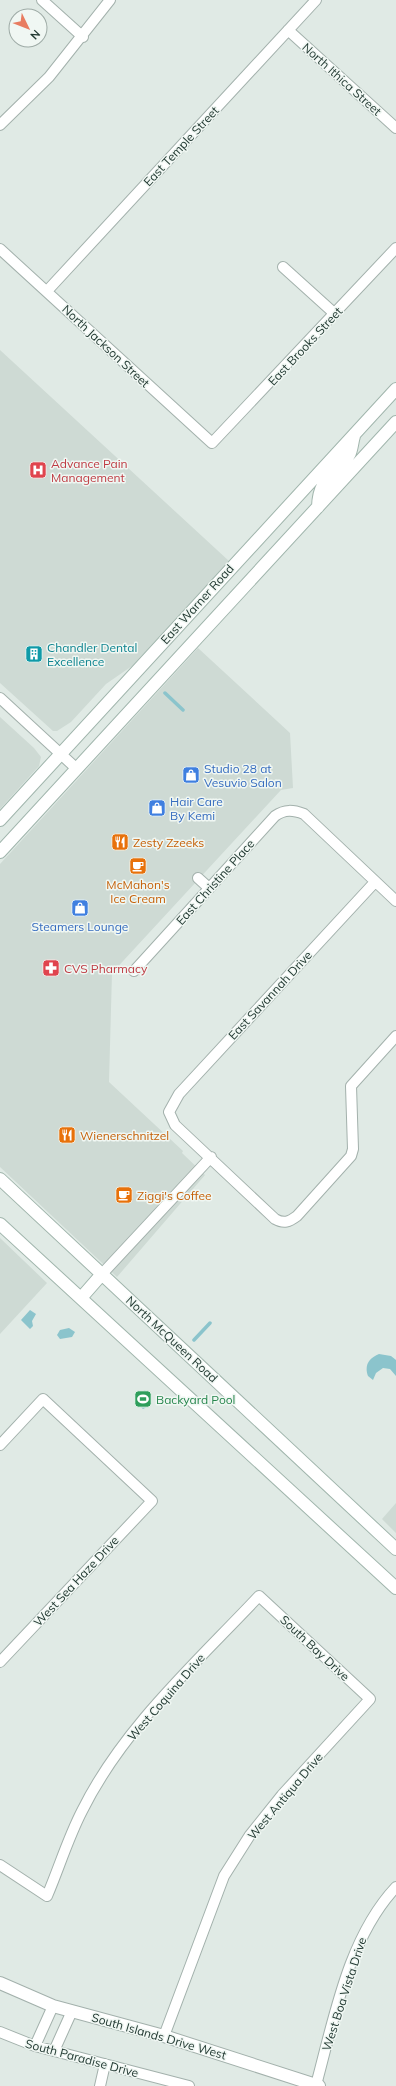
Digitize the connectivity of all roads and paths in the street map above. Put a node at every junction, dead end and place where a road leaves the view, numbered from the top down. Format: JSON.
{"nodes":[{"id":1,"x":42,"y":0,"type":"edge"},
{"id":2,"x":110,"y":0,"type":"edge"},
{"id":3,"x":316,"y":0,"type":"edge"},
{"id":4,"x":288,"y":30,"type":"junction"},
{"id":5,"x":83,"y":36,"type":"junction"},
{"id":6,"x":0,"y":125,"type":"edge"},
{"id":7,"x":396,"y":128,"type":"edge"},
{"id":8,"x":396,"y":248,"type":"edge"},
{"id":9,"x":0,"y":249,"type":"edge"},
{"id":10,"x":283,"y":267,"type":"dead end"},
{"id":11,"x":47,"y":292,"type":"junction"},
{"id":12,"x":335,"y":314,"type":"junction"},
{"id":13,"x":396,"y":389,"type":"edge"},
{"id":14,"x":396,"y":422,"type":"edge"},
{"id":15,"x":354,"y":435,"type":"junction"},
{"id":16,"x":212,"y":444,"type":"joint"},
{"id":17,"x":318,"y":507,"type":"junction"},
{"id":18,"x":0,"y":698,"type":"edge"},
{"id":19,"x":60,"y":754,"type":"junction"},
{"id":20,"x":77,"y":769,"type":"junction"},
{"id":21,"x":0,"y":820,"type":"edge"},
{"id":22,"x":0,"y":852,"type":"edge"},
{"id":23,"x":198,"y":878,"type":"dead end"},
{"id":24,"x":375,"y":882,"type":"junction"},
{"id":25,"x":209,"y":888,"type":"junction"},
{"id":26,"x":396,"y":901,"type":"edge"},
{"id":27,"x":134,"y":971,"type":"dead end"},
{"id":28,"x":396,"y":1036,"type":"edge"},
{"id":29,"x":211,"y":1157,"type":"junction"},
{"id":30,"x":0,"y":1179,"type":"edge"},
{"id":31,"x":0,"y":1224,"type":"edge"},
{"id":32,"x":102,"y":1274,"type":"junction"},
{"id":33,"x":81,"y":1298,"type":"junction"},
{"id":34,"x":0,"y":1445,"type":"edge"},
{"id":35,"x":396,"y":1549,"type":"edge"},
{"id":36,"x":396,"y":1588,"type":"edge"},
{"id":37,"x":259,"y":1596,"type":"joint"},
{"id":38,"x":0,"y":1662,"type":"edge"},
{"id":39,"x":370,"y":1700,"type":"joint"},
{"id":40,"x":0,"y":1865,"type":"edge"},
{"id":41,"x":396,"y":1887,"type":"edge"},
{"id":42,"x":0,"y":1983,"type":"edge"},
{"id":43,"x":53,"y":2006,"type":"junction"},
{"id":44,"x":72,"y":2011,"type":"junction"},
{"id":45,"x":0,"y":2032,"type":"edge"},
{"id":46,"x":164,"y":2036,"type":"junction"},
{"id":47,"x":35,"y":2046,"type":"junction"},
{"id":48,"x":54,"y":2051,"type":"junction"},
{"id":49,"x":105,"y":2064,"type":"junction"},
{"id":50,"x":100,"y":2086,"type":"edge"},
{"id":51,"x":189,"y":2086,"type":"edge"},
{"id":52,"x":317,"y":2086,"type":"edge"}],
"edges":[{"from":1,"to":5,"type":"street"},
{"from":2,"to":5,"type":"street"},
{"from":3,"to":4,"type":"street","name":"East Temple Street"},
{"from":4,"to":7,"type":"street","name":"North Ithica Street"},
{"from":4,"to":11,"type":"street","name":"East Temple Street"},
{"from":5,"to":6,"type":"street"},
{"from":8,"to":12,"type":"street","name":"East Brooks Street"},
{"from":9,"to":11,"type":"street","name":"North Jackson Street"},
{"from":10,"to":12,"type":"street"},
{"from":11,"to":16,"type":"street","name":"North Jackson Street"},
{"from":12,"to":16,"type":"street","name":"East Brooks Street"},
{"from":13,"to":15,"type":"main road","name":"East Warner Road"},
{"from":14,"to":17,"type":"main road","name":"East Warner Road"},
{"from":15,"to":17,"type":"main road"},
{"from":15,"to":19,"type":"main road","name":"East Warner Road"},
{"from":17,"to":20,"type":"main road","name":"East Warner Road"},
{"from":18,"to":19,"type":"street"},
{"from":19,"to":20,"type":"street"},
{"from":19,"to":21,"type":"main road","name":"East Warner Road"},
{"from":20,"to":22,"type":"main road","name":"East Warner Road"},
{"from":23,"to":25,"type":"street"},
{"from":24,"to":25,"type":"street","name":"East Christine Place"},
{"from":24,"to":26,"type":"street"},
{"from":24,"to":29,"type":"street","name":"East Savannah Drive"},
{"from":25,"to":27,"type":"street","name":"East Christine Place"},
{"from":28,"to":29,"type":"street"},
{"from":29,"to":32,"type":"street"},
{"from":30,"to":32,"type":"main road","name":"North McQueen Road"},
{"from":31,"to":33,"type":"main road"},
{"from":32,"to":33,"type":"main road"},
{"from":32,"to":35,"type":"main road","name":"North McQueen Road"},
{"from":33,"to":36,"type":"main road"},
{"from":34,"to":38,"type":"street","name":"West Sea Haze Drive"},
{"from":37,"to":39,"type":"street","name":"South Bay Drive"},
{"from":37,"to":40,"type":"street","name":"West Coquina Drive"},
{"from":39,"to":46,"type":"street","name":"West Antiqua Drive"},
{"from":41,"to":52,"type":"street","name":"West Boa Vista Drive"},
{"from":42,"to":43,"type":"main road","name":"South Islands Drive West"},
{"from":43,"to":44,"type":"main road","name":"South Islands Drive West"},
{"from":43,"to":47,"type":"street"},
{"from":44,"to":46,"type":"main road","name":"South Islands Drive West"},
{"from":44,"to":48,"type":"street"},
{"from":45,"to":47,"type":"street","name":"South Paradise Drive"},
{"from":46,"to":52,"type":"main road","name":"South Islands Drive West"},
{"from":47,"to":48,"type":"street","name":"South Paradise Drive"},
{"from":48,"to":49,"type":"street","name":"South Paradise Drive"},
{"from":49,"to":50,"type":"street"},
{"from":49,"to":51,"type":"street","name":"South Paradise Drive"}]}
